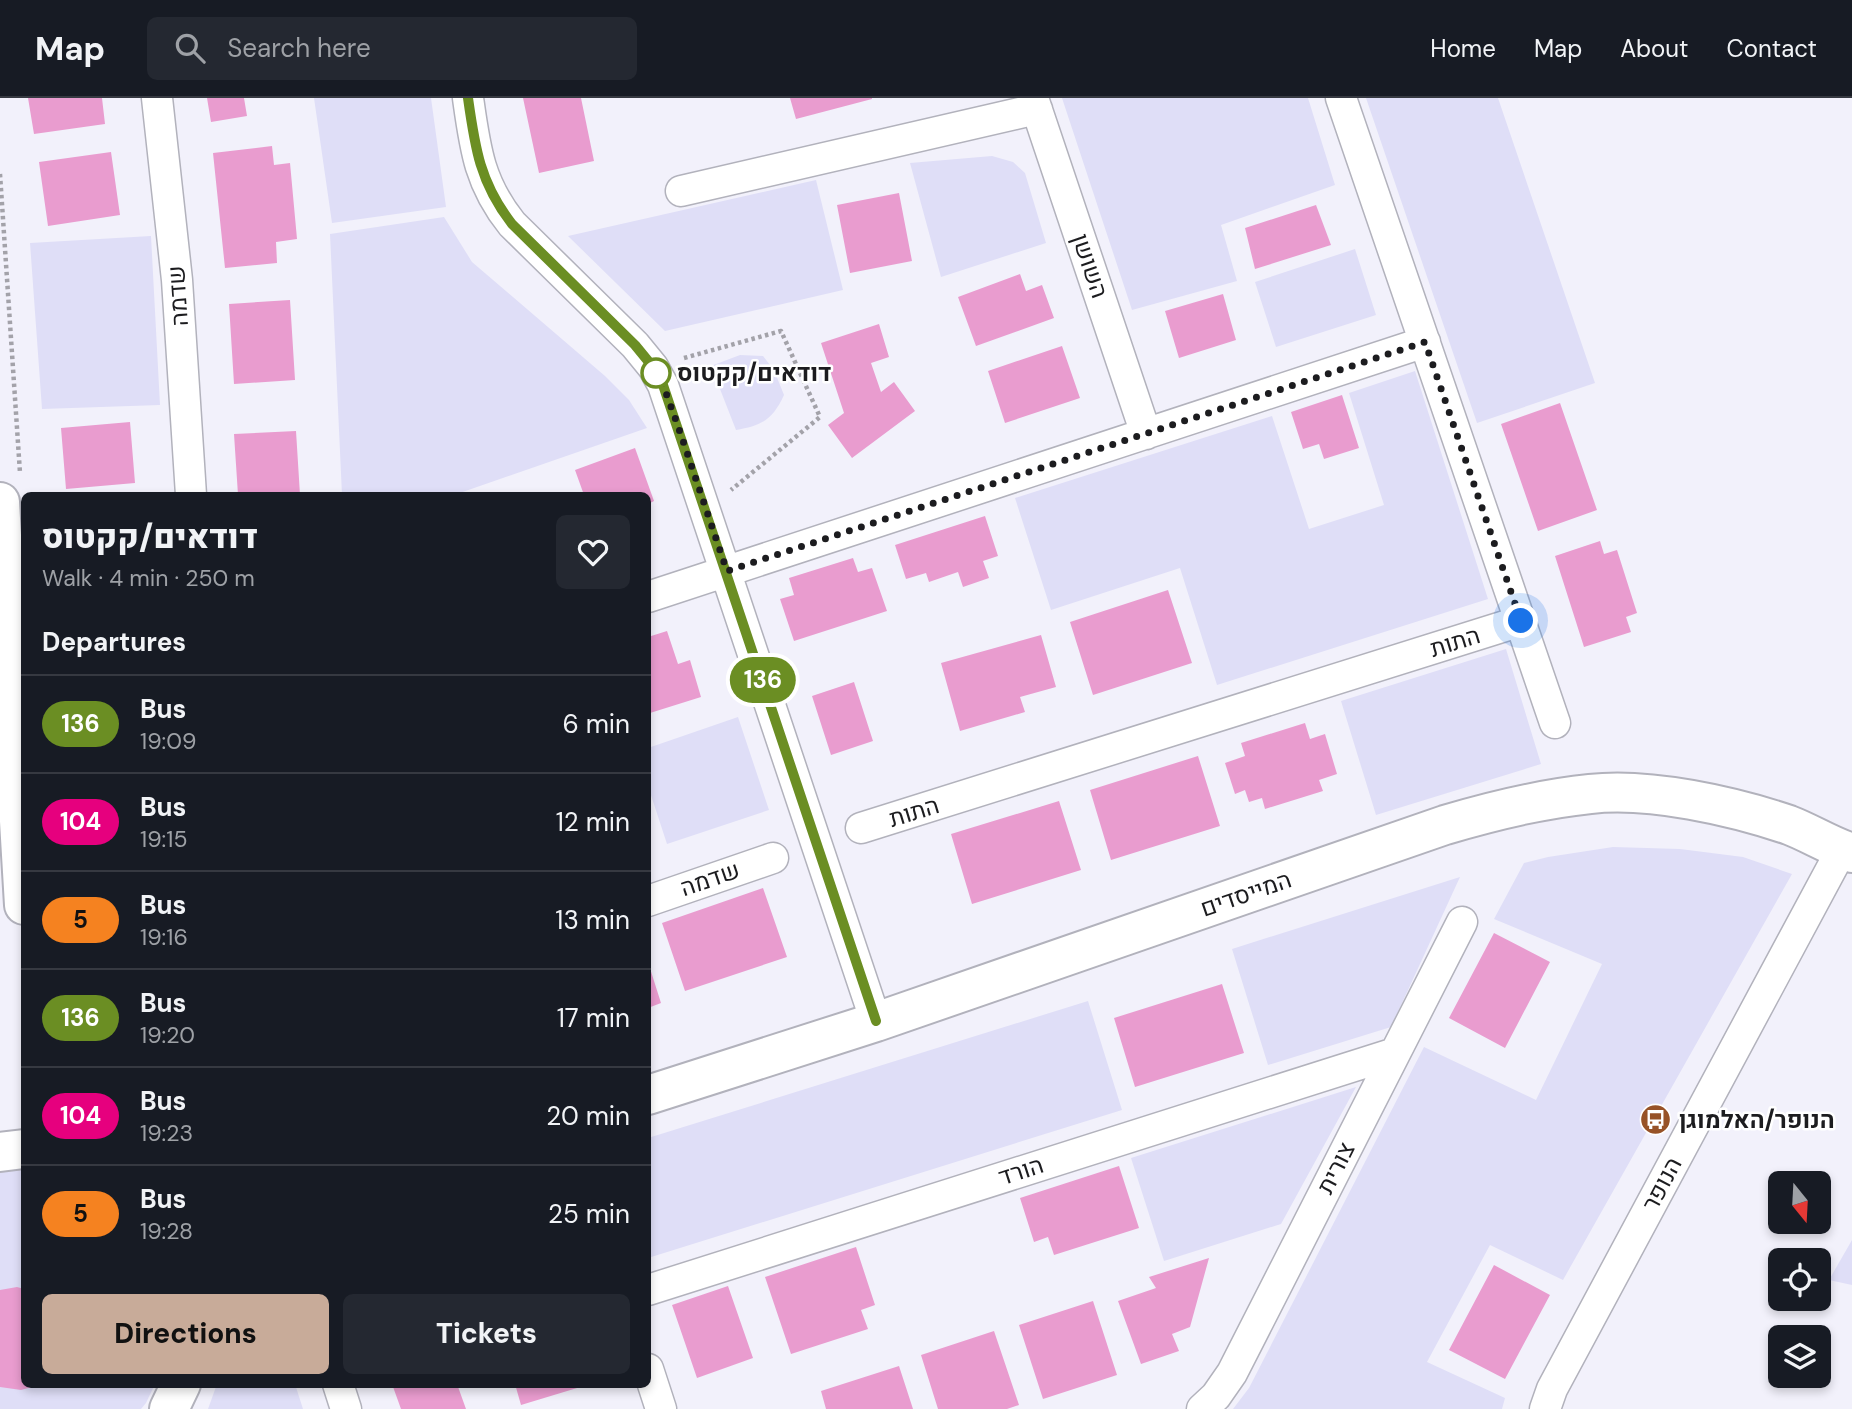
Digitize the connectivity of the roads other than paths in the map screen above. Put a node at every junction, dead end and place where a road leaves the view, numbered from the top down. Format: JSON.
{"nodes":[{"id":1,"x":157,"y":98,"type":"edge"},
{"id":2,"x":468,"y":98,"type":"edge"},
{"id":3,"x":1341,"y":98,"type":"edge"},
{"id":4,"x":1035,"y":104,"type":"edge"},
{"id":5,"x":681,"y":191,"type":"dead end"},
{"id":6,"x":1425,"y":342,"type":"junction"},
{"id":7,"x":1146,"y":434,"type":"junction"},
{"id":8,"x":10,"y":488,"type":"edge"},
{"id":9,"x":191,"y":492,"type":"edge"},
{"id":10,"x":727,"y":571,"type":"junction"},
{"id":11,"x":651,"y":596,"type":"edge"},
{"id":12,"x":1521,"y":621,"type":"junction"},
{"id":13,"x":1555,"y":723,"type":"dead end"},
{"id":14,"x":21,"y":816,"type":"edge"},
{"id":15,"x":861,"y":828,"type":"dead end"},
{"id":16,"x":1847,"y":851,"type":"edge"},
{"id":17,"x":773,"y":858,"type":"dead end"},
{"id":18,"x":651,"y":900,"type":"edge"},
{"id":19,"x":1462,"y":922,"type":"dead end"},
{"id":20,"x":876,"y":1021,"type":"junction"},
{"id":21,"x":1395,"y":1053,"type":"junction"},
{"id":22,"x":651,"y":1094,"type":"edge"},
{"id":23,"x":21,"y":1149,"type":"edge"},
{"id":24,"x":0,"y":1152,"type":"edge"},
{"id":25,"x":651,"y":1289,"type":"edge"},
{"id":26,"x":651,"y":1378,"type":"edge"},
{"id":27,"x":179,"y":1388,"type":"edge"},
{"id":28,"x":339,"y":1388,"type":"edge"},
{"id":29,"x":169,"y":1409,"type":"edge"},
{"id":30,"x":346,"y":1409,"type":"edge"},
{"id":31,"x":661,"y":1409,"type":"edge"},
{"id":32,"x":1202,"y":1409,"type":"edge"},
{"id":33,"x":1545,"y":1409,"type":"edge"}],
"edges":[{"from":1,"to":9,"type":"street","name":"שדמה"},
{"from":2,"to":10,"type":"street"},
{"from":3,"to":6,"type":"street"},
{"from":4,"to":5,"type":"street"},
{"from":4,"to":7,"type":"street","name":"השושן"},
{"from":6,"to":7,"type":"street"},
{"from":6,"to":12,"type":"street"},
{"from":7,"to":10,"type":"street"},
{"from":8,"to":14,"type":"street"},
{"from":10,"to":11,"type":"street"},
{"from":10,"to":20,"type":"street"},
{"from":12,"to":13,"type":"street"},
{"from":12,"to":15,"type":"street","name":"התות"},
{"from":16,"to":20,"type":"street","name":"המייסדים"},
{"from":16,"to":33,"type":"street","name":"הנופר"},
{"from":17,"to":18,"type":"street","name":"שדמה"},
{"from":19,"to":21,"type":"street","name":"צורית"},
{"from":20,"to":22,"type":"street","name":"המייסדים"},
{"from":21,"to":25,"type":"street","name":"הורד"},
{"from":21,"to":32,"type":"street","name":"צורית"},
{"from":23,"to":24,"type":"street"},
{"from":26,"to":31,"type":"street"},
{"from":27,"to":29,"type":"street"},
{"from":28,"to":30,"type":"street"}]}
